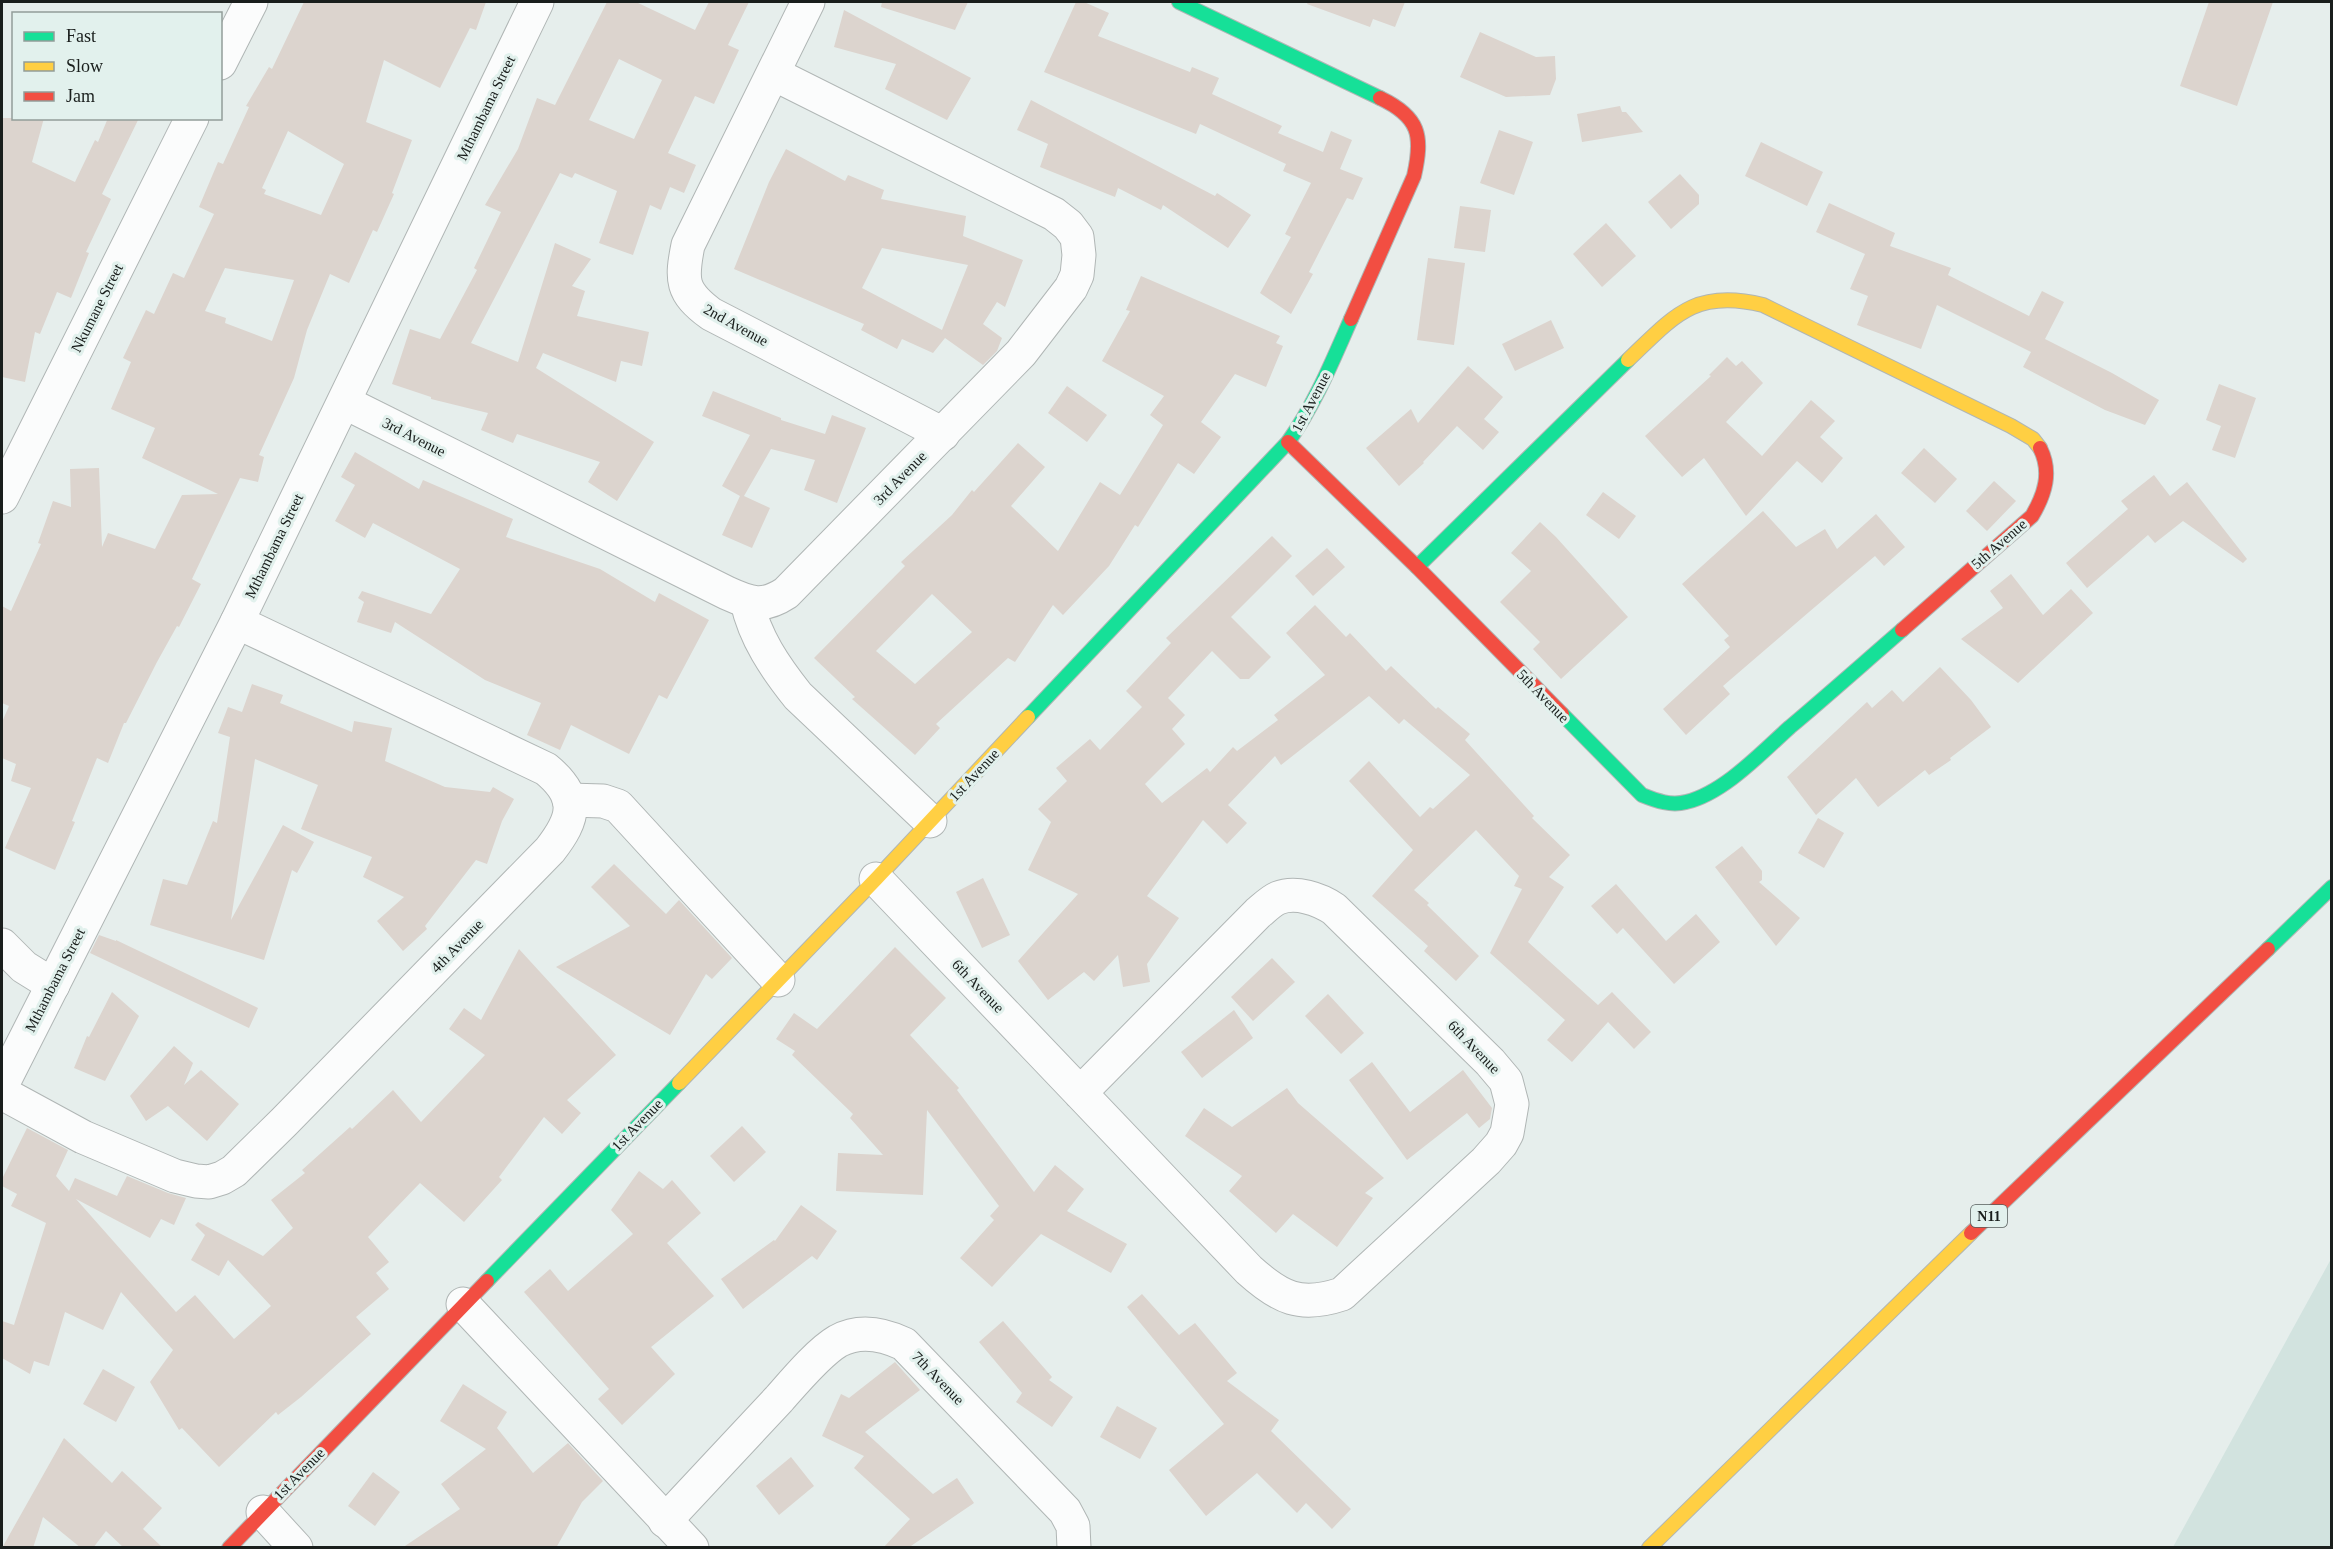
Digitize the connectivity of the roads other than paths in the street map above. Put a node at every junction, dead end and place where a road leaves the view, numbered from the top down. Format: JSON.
{"nodes":[{"id":1,"x":252,"y":2,"type":"edge"},
{"id":2,"x":537,"y":2,"type":"edge"},
{"id":3,"x":808,"y":2,"type":"edge"},
{"id":4,"x":1179,"y":2,"type":"edge"},
{"id":5,"x":222,"y":59,"type":"edge"},
{"id":6,"x":774,"y":74,"type":"junction"},
{"id":7,"x":191,"y":120,"type":"edge"},
{"id":8,"x":344,"y":402,"type":"junction"},
{"id":9,"x":943,"y":434,"type":"junction"},
{"id":10,"x":1288,"y":442,"type":"junction"},
{"id":11,"x":2,"y":496,"type":"edge"},
{"id":12,"x":1417,"y":567,"type":"junction"},
{"id":13,"x":747,"y":602,"type":"junction"},
{"id":14,"x":237,"y":622,"type":"junction"},
{"id":15,"x":569,"y":800,"type":"junction"},
{"id":16,"x":930,"y":821,"type":"junction"},
{"id":17,"x":876,"y":879,"type":"junction"},
{"id":18,"x":2331,"y":887,"type":"edge"},
{"id":19,"x":2,"y":945,"type":"edge"},
{"id":20,"x":778,"y":980,"type":"junction"},
{"id":21,"x":53,"y":985,"type":"junction"},
{"id":22,"x":2,"y":1085,"type":"edge"},
{"id":23,"x":2,"y":1093,"type":"edge"},
{"id":24,"x":1080,"y":1094,"type":"junction"},
{"id":25,"x":464,"y":1304,"type":"junction"},
{"id":26,"x":262,"y":1512,"type":"junction"},
{"id":27,"x":665,"y":1521,"type":"junction"},
{"id":28,"x":229,"y":1548,"type":"edge"},
{"id":29,"x":296,"y":1548,"type":"edge"},
{"id":30,"x":692,"y":1548,"type":"edge"},
{"id":31,"x":1074,"y":1548,"type":"edge"},
{"id":32,"x":1649,"y":1548,"type":"edge"}],
"edges":[{"from":1,"to":5,"type":"street"},
{"from":2,"to":8,"type":"street","name":"Mthambama Street"},
{"from":3,"to":6,"type":"street","name":"2nd Avenue"},
{"from":4,"to":10,"type":"main road","name":"1st Avenue"},
{"from":6,"to":9,"type":"street","name":"2nd Avenue"},
{"from":6,"to":9,"type":"street","name":"3rd Avenue"},
{"from":7,"to":11,"type":"street","name":"Nkumane Street"},
{"from":8,"to":13,"type":"street","name":"3rd Avenue"},
{"from":8,"to":14,"type":"street","name":"Mthambama Street"},
{"from":9,"to":13,"type":"street","name":"3rd Avenue"},
{"from":10,"to":12,"type":"main road","name":"5th Avenue"},
{"from":10,"to":16,"type":"main road","name":"1st Avenue"},
{"from":12,"to":12,"type":"main road","name":"5th Avenue"},
{"from":13,"to":16,"type":"street"},
{"from":14,"to":15,"type":"street"},
{"from":14,"to":21,"type":"street","name":"Mthambama Street"},
{"from":15,"to":20,"type":"street"},
{"from":15,"to":23,"type":"street","name":"4th Avenue"},
{"from":16,"to":17,"type":"main road","name":"1st Avenue"},
{"from":17,"to":20,"type":"main road","name":"1st Avenue"},
{"from":17,"to":24,"type":"street","name":"6th Avenue"},
{"from":18,"to":32,"type":"main road","number":"N11"},
{"from":19,"to":21,"type":"street"},
{"from":20,"to":25,"type":"main road","name":"1st Avenue"},
{"from":21,"to":22,"type":"street","name":"Mthambama Street"},
{"from":24,"to":24,"type":"street","name":"6th Avenue"},
{"from":25,"to":26,"type":"main road","name":"1st Avenue"},
{"from":25,"to":27,"type":"street"},
{"from":26,"to":28,"type":"main road","name":"1st Avenue"},
{"from":26,"to":29,"type":"street"},
{"from":27,"to":30,"type":"street"},
{"from":27,"to":31,"type":"street","name":"7th Avenue"}]}
